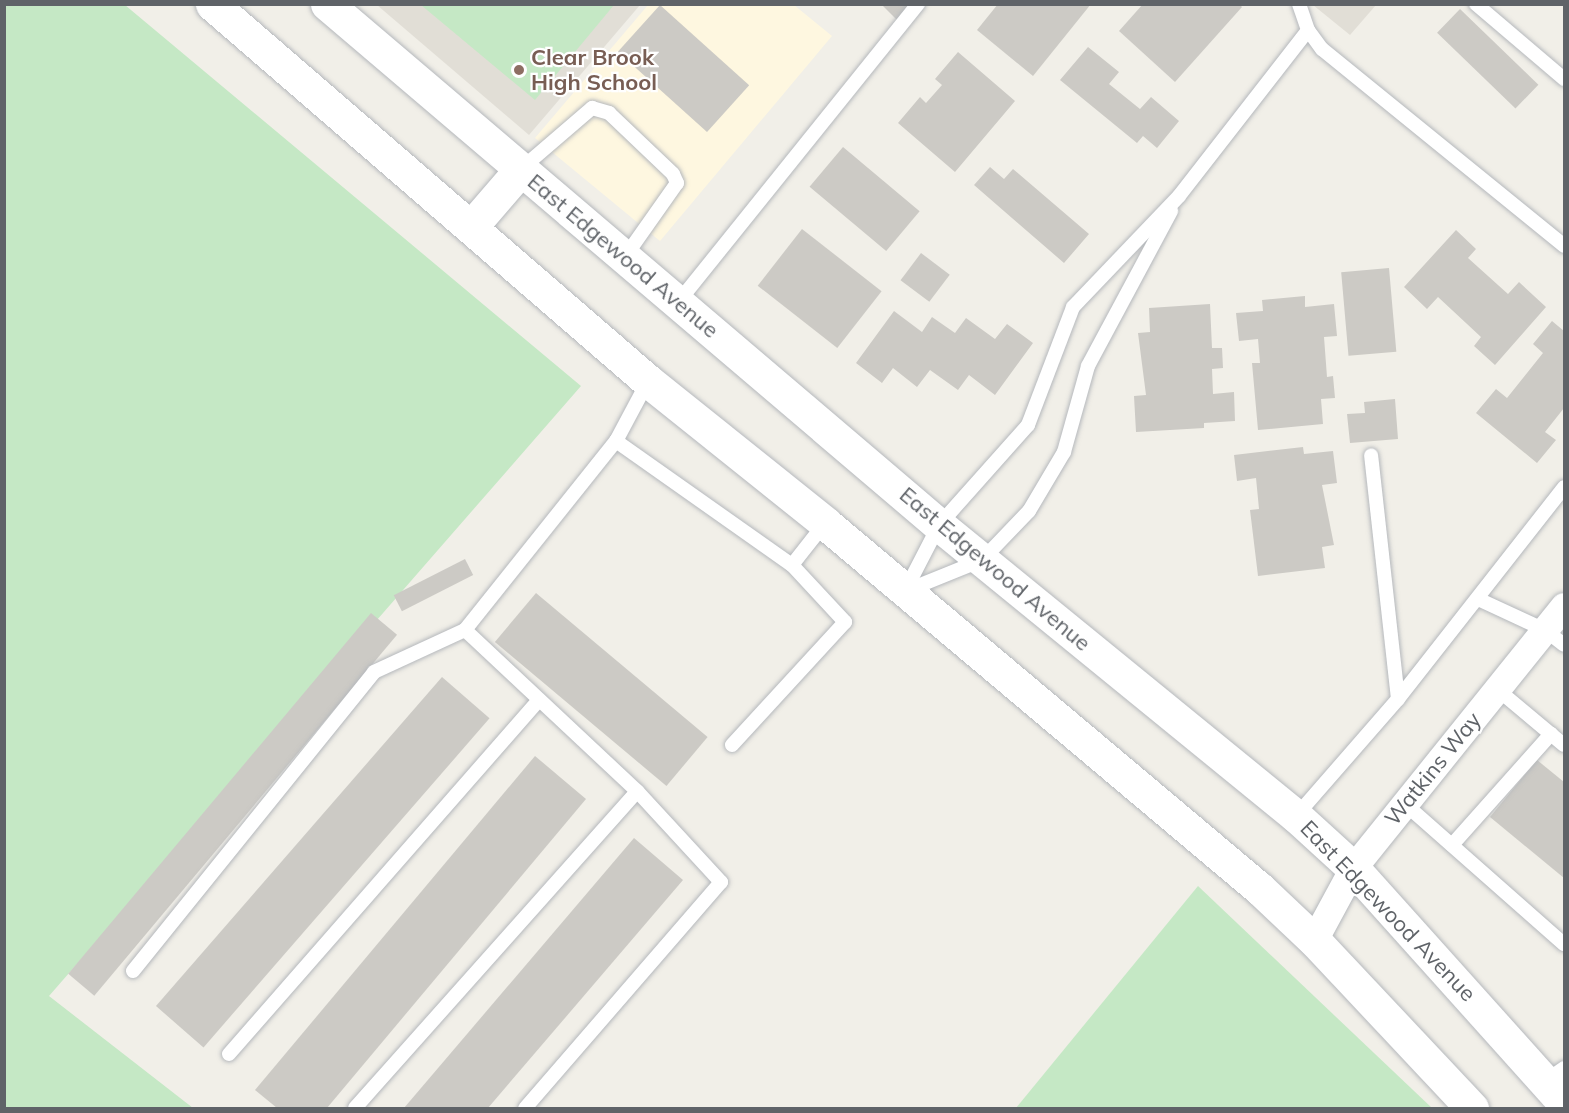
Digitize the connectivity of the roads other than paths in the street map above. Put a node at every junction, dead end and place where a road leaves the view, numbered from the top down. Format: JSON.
{"nodes":[{"id":1,"x":212,"y":4,"type":"edge"},
{"id":2,"x":327,"y":4,"type":"edge"},
{"id":3,"x":918,"y":4,"type":"edge"},
{"id":4,"x":1299,"y":4,"type":"edge"},
{"id":5,"x":1476,"y":4,"type":"edge"},
{"id":6,"x":1308,"y":30,"type":"junction"},
{"id":7,"x":1564,"y":79,"type":"edge"},
{"id":8,"x":520,"y":170,"type":"junction"},
{"id":9,"x":1179,"y":196,"type":"junction"},
{"id":10,"x":471,"y":227,"type":"junction"},
{"id":11,"x":1564,"y":246,"type":"edge"},
{"id":12,"x":624,"y":259,"type":"junction"},
{"id":13,"x":680,"y":300,"type":"junction"},
{"id":14,"x":648,"y":381,"type":"junction"},
{"id":15,"x":616,"y":441,"type":"junction"},
{"id":16,"x":1371,"y":455,"type":"dead end"},
{"id":17,"x":1564,"y":488,"type":"edge"},
{"id":18,"x":825,"y":523,"type":"junction"},
{"id":19,"x":939,"y":525,"type":"junction"},
{"id":20,"x":982,"y":560,"type":"junction"},
{"id":21,"x":792,"y":565,"type":"junction"},
{"id":22,"x":905,"y":591,"type":"junction"},
{"id":23,"x":1478,"y":599,"type":"junction"},
{"id":24,"x":1564,"y":606,"type":"edge"},
{"id":25,"x":465,"y":630,"type":"junction"},
{"id":26,"x":1555,"y":637,"type":"edge"},
{"id":27,"x":1497,"y":689,"type":"junction"},
{"id":28,"x":1398,"y":699,"type":"junction"},
{"id":29,"x":538,"y":701,"type":"junction"},
{"id":30,"x":1551,"y":734,"type":"junction"},
{"id":31,"x":732,"y":745,"type":"dead end"},
{"id":32,"x":1564,"y":745,"type":"edge"},
{"id":33,"x":637,"y":791,"type":"junction"},
{"id":34,"x":1405,"y":804,"type":"junction"},
{"id":35,"x":1296,"y":816,"type":"junction"},
{"id":36,"x":1452,"y":845,"type":"junction"},
{"id":37,"x":1353,"y":868,"type":"junction"},
{"id":38,"x":1314,"y":940,"type":"junction"},
{"id":39,"x":1564,"y":944,"type":"edge"},
{"id":40,"x":133,"y":971,"type":"dead end"},
{"id":41,"x":229,"y":1054,"type":"dead end"},
{"id":42,"x":1559,"y":1084,"type":"edge"},
{"id":43,"x":356,"y":1108,"type":"edge"},
{"id":44,"x":525,"y":1108,"type":"edge"},
{"id":45,"x":1472,"y":1108,"type":"edge"}],
"edges":[{"from":1,"to":10,"type":"main road"},
{"from":2,"to":8,"type":"main road","name":"East Edgewood Avenue"},
{"from":3,"to":13,"type":"lane"},
{"from":4,"to":6,"type":"lane"},
{"from":5,"to":7,"type":"lane"},
{"from":6,"to":9,"type":"lane"},
{"from":6,"to":11,"type":"lane"},
{"from":8,"to":10,"type":"main road"},
{"from":8,"to":12,"type":"main road","name":"East Edgewood Avenue"},
{"from":8,"to":12,"type":"lane"},
{"from":9,"to":19,"type":"lane"},
{"from":9,"to":20,"type":"lane"},
{"from":10,"to":14,"type":"main road"},
{"from":12,"to":13,"type":"main road","name":"East Edgewood Avenue"},
{"from":13,"to":19,"type":"main road","name":"East Edgewood Avenue"},
{"from":14,"to":15,"type":"lane"},
{"from":14,"to":18,"type":"main road"},
{"from":15,"to":21,"type":"lane"},
{"from":15,"to":25,"type":"lane"},
{"from":16,"to":28,"type":"lane"},
{"from":17,"to":23,"type":"lane"},
{"from":18,"to":21,"type":"lane"},
{"from":18,"to":22,"type":"main road"},
{"from":19,"to":20,"type":"main road","name":"East Edgewood Avenue"},
{"from":19,"to":22,"type":"lane"},
{"from":20,"to":22,"type":"lane"},
{"from":20,"to":35,"type":"main road","name":"East Edgewood Avenue"},
{"from":21,"to":31,"type":"lane"},
{"from":22,"to":38,"type":"main road"},
{"from":23,"to":26,"type":"lane"},
{"from":23,"to":28,"type":"lane"},
{"from":24,"to":26,"type":"street","name":"Watkins Way"},
{"from":25,"to":29,"type":"lane"},
{"from":25,"to":40,"type":"lane"},
{"from":26,"to":27,"type":"street","name":"Watkins Way"},
{"from":27,"to":30,"type":"lane"},
{"from":27,"to":34,"type":"street","name":"Watkins Way"},
{"from":28,"to":35,"type":"lane"},
{"from":29,"to":33,"type":"lane"},
{"from":29,"to":41,"type":"lane"},
{"from":30,"to":32,"type":"lane"},
{"from":30,"to":36,"type":"lane"},
{"from":33,"to":43,"type":"lane"},
{"from":33,"to":44,"type":"lane"},
{"from":34,"to":36,"type":"lane"},
{"from":34,"to":37,"type":"street","name":"Watkins Way"},
{"from":35,"to":37,"type":"main road","name":"East Edgewood Avenue"},
{"from":36,"to":39,"type":"lane"},
{"from":37,"to":38,"type":"street","name":"Watkins Way"},
{"from":37,"to":42,"type":"main road","name":"East Edgewood Avenue"},
{"from":38,"to":45,"type":"main road"}]}
